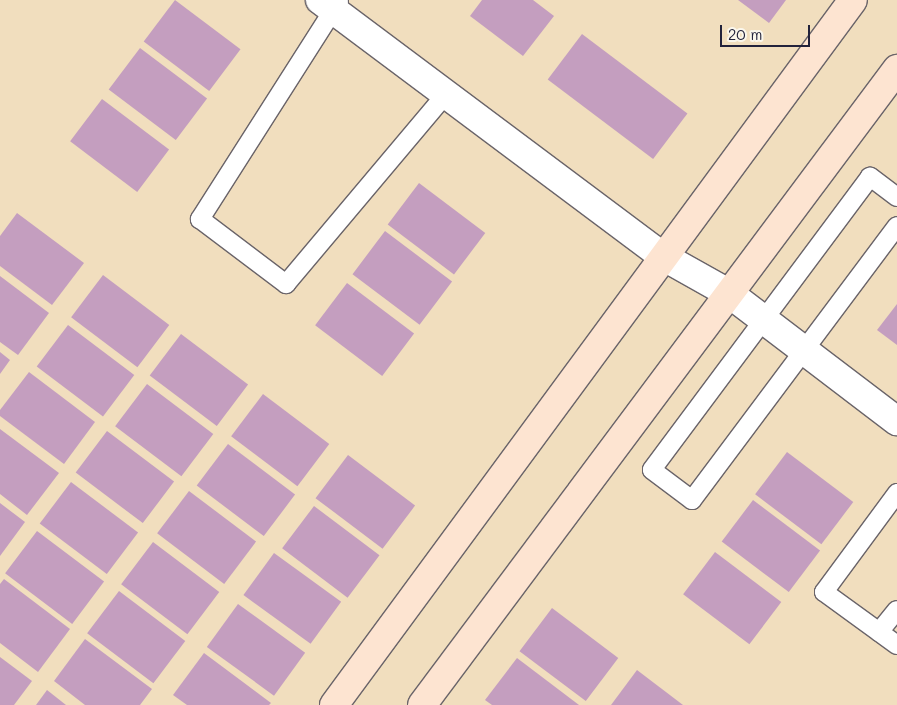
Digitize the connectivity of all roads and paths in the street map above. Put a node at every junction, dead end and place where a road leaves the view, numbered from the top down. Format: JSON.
{"nodes":[{"id":1,"x":853,"y":0,"type":"edge"},
{"id":2,"x":331,"y":3,"type":"edge"},
{"id":3,"x":897,"y":69,"type":"edge"},
{"id":4,"x":446,"y":94,"type":"junction"},
{"id":5,"x":897,"y":198,"type":"edge"},
{"id":6,"x":897,"y":226,"type":"edge"},
{"id":7,"x":664,"y":257,"type":"junction"},
{"id":8,"x":730,"y":294,"type":"junction"},
{"id":9,"x":763,"y":320,"type":"junction"},
{"id":10,"x":804,"y":350,"type":"junction"},
{"id":11,"x":897,"y":421,"type":"edge"},
{"id":12,"x":897,"y":494,"type":"edge"},
{"id":13,"x":897,"y":610,"type":"edge"},
{"id":14,"x":879,"y":632,"type":"junction"},
{"id":15,"x":897,"y":645,"type":"edge"},
{"id":16,"x":342,"y":702,"type":"edge"},
{"id":17,"x":422,"y":705,"type":"edge"}],
"edges":[{"from":1,"to":7,"type":"street"},
{"from":2,"to":4,"type":"street"},
{"from":2,"to":4,"type":"lane"},
{"from":3,"to":8,"type":"street"},
{"from":4,"to":7,"type":"street"},
{"from":5,"to":9,"type":"lane"},
{"from":6,"to":10,"type":"lane"},
{"from":7,"to":8,"type":"street"},
{"from":7,"to":16,"type":"street"},
{"from":8,"to":9,"type":"street"},
{"from":8,"to":17,"type":"street"},
{"from":9,"to":10,"type":"street"},
{"from":9,"to":10,"type":"lane"},
{"from":10,"to":11,"type":"street"},
{"from":12,"to":14,"type":"lane"},
{"from":13,"to":14,"type":"lane"},
{"from":14,"to":15,"type":"lane"}]}
